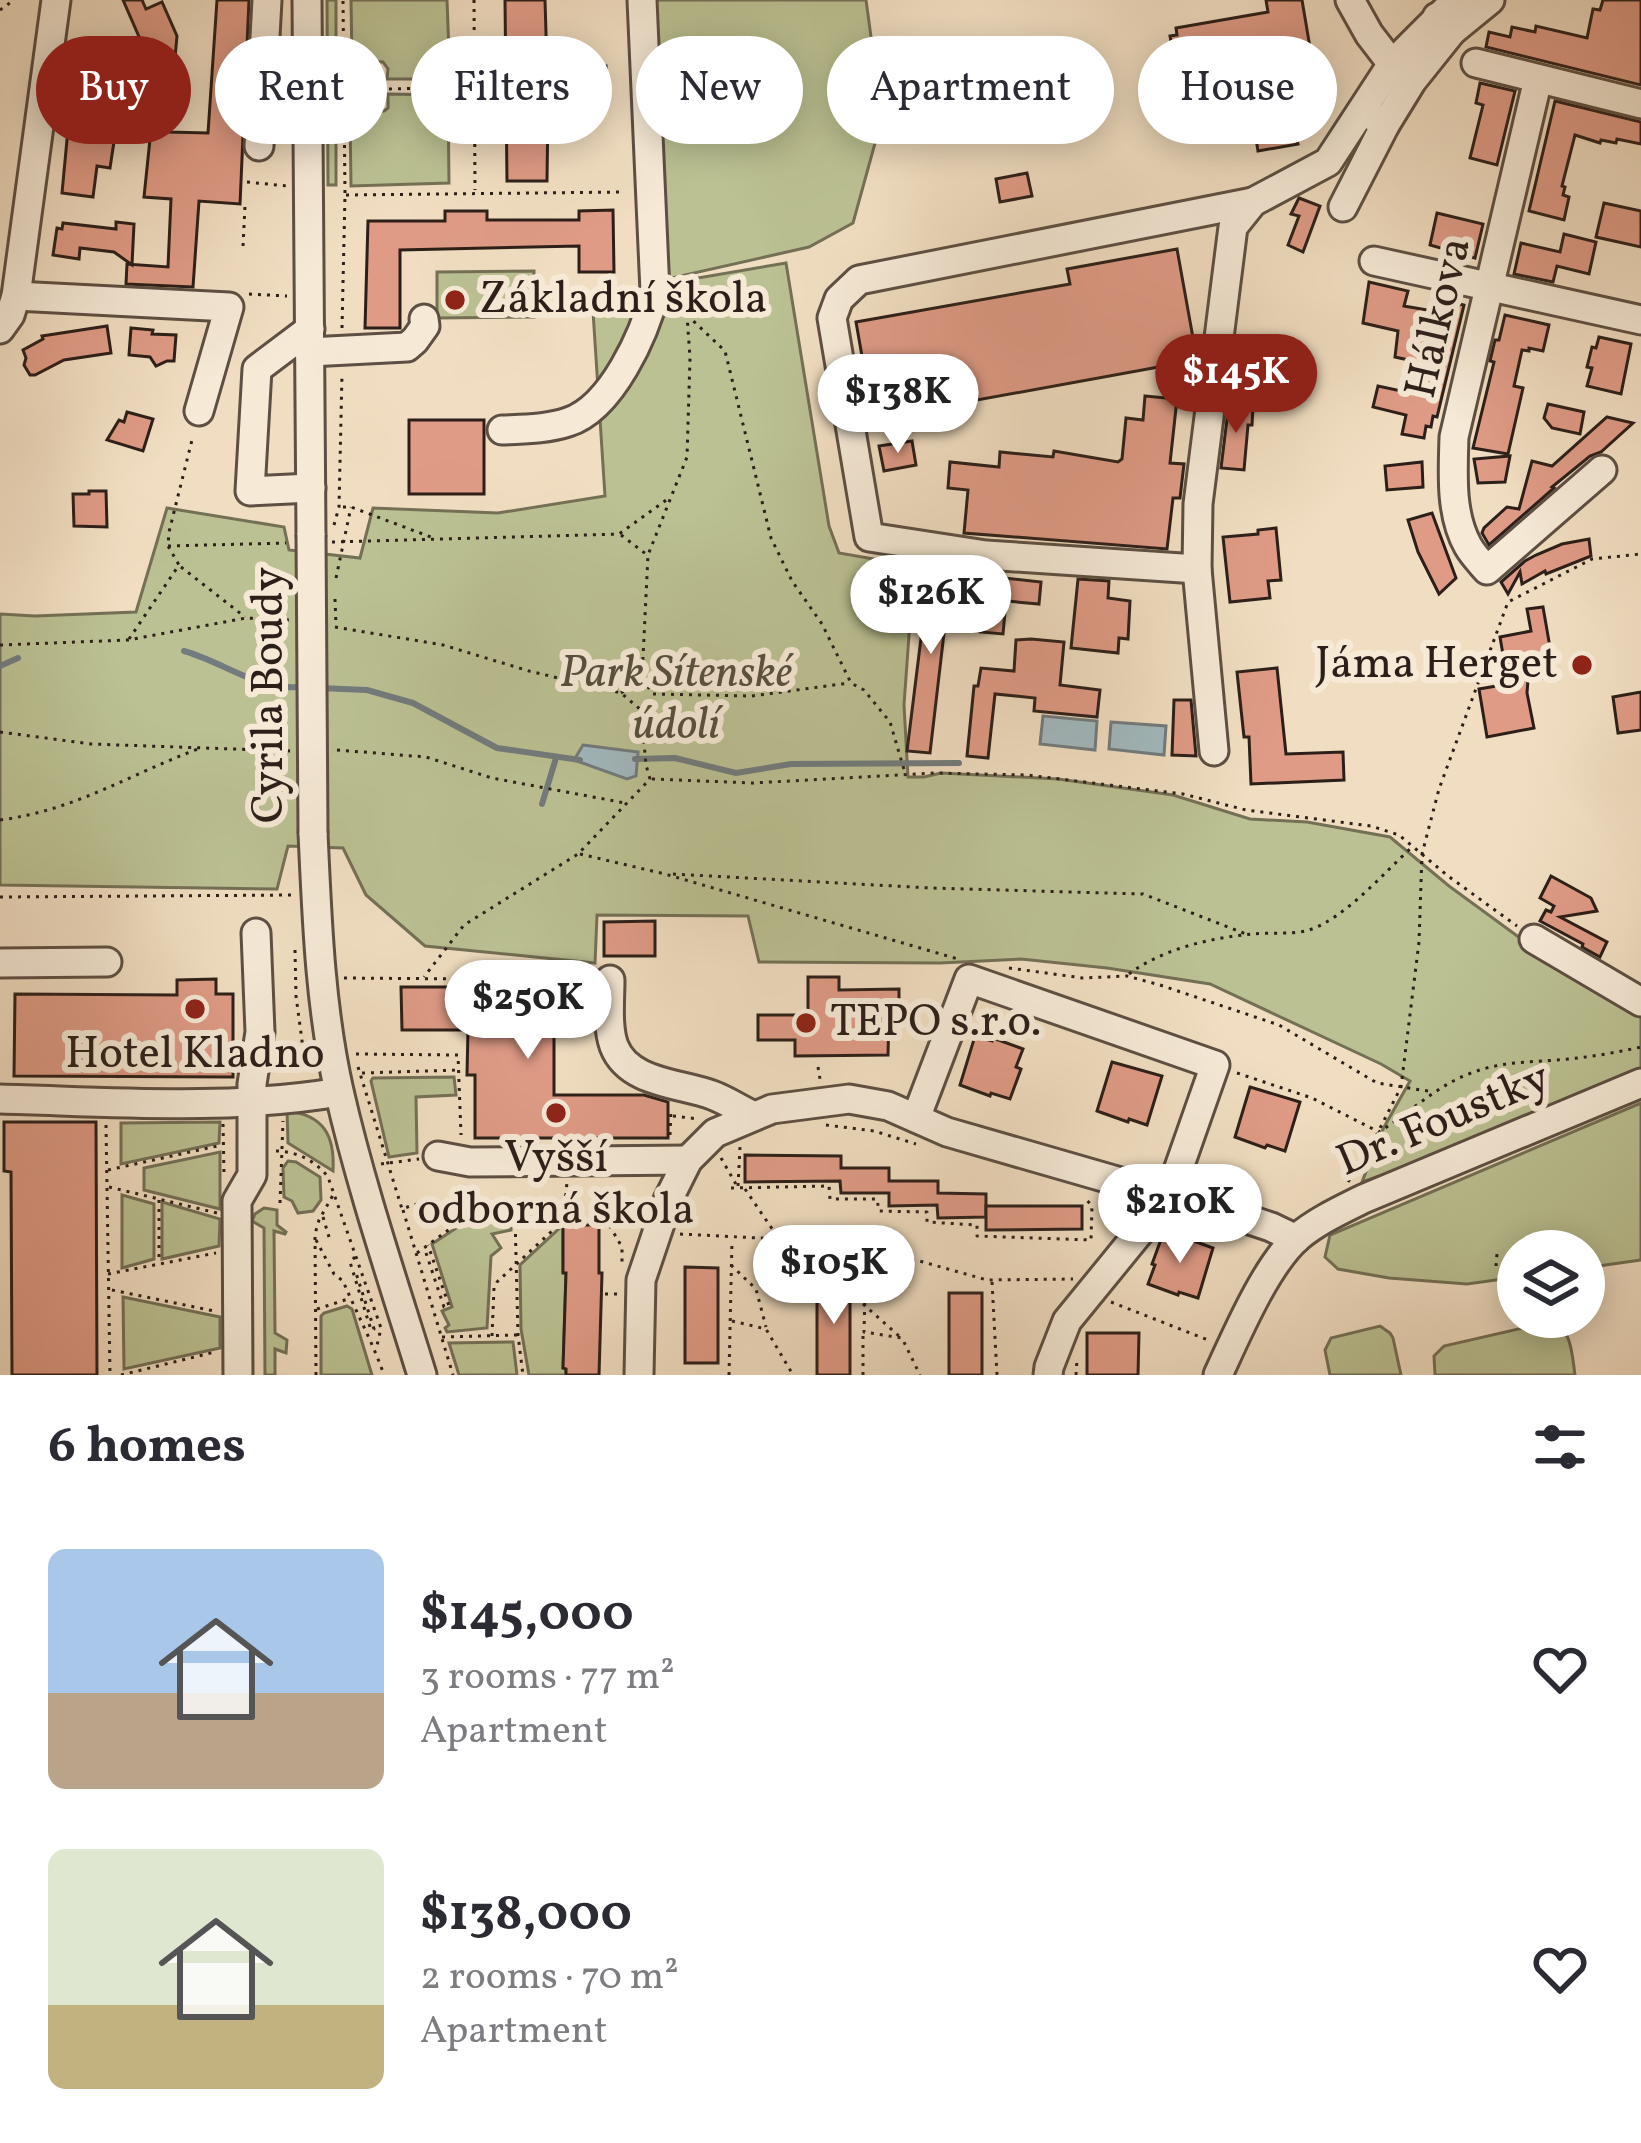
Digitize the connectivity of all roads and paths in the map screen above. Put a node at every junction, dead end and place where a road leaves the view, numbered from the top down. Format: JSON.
{"nodes":[{"id":1,"x":14,"y":0,"type":"edge"},
{"id":2,"x":56,"y":0,"type":"edge"},
{"id":3,"x":267,"y":0,"type":"edge"},
{"id":4,"x":307,"y":0,"type":"edge"},
{"id":5,"x":343,"y":0,"type":"edge"},
{"id":6,"x":474,"y":0,"type":"edge"},
{"id":7,"x":642,"y":0,"type":"edge"},
{"id":8,"x":1350,"y":0,"type":"edge"},
{"id":9,"x":1490,"y":0,"type":"edge"},
{"id":10,"x":0,"y":10,"type":"edge"},
{"id":11,"x":1448,"y":16,"type":"edge"},
{"id":12,"x":343,"y":36,"type":"edge"},
{"id":13,"x":474,"y":36,"type":"edge"},
{"id":14,"x":1476,"y":63,"type":"dead end"},
{"id":15,"x":1392,"y":64,"type":"junction"},
{"id":16,"x":1538,"y":79,"type":"junction"},
{"id":17,"x":1641,"y":104,"type":"edge"},
{"id":18,"x":1361,"y":108,"type":"junction"},
{"id":19,"x":1385,"y":125,"type":"junction"},
{"id":20,"x":345,"y":144,"type":"edge"},
{"id":21,"x":475,"y":144,"type":"edge"},
{"id":22,"x":259,"y":146,"type":"dead end"},
{"id":23,"x":247,"y":182,"type":"dead end"},
{"id":24,"x":288,"y":186,"type":"dead end"},
{"id":25,"x":651,"y":192,"type":"junction"},
{"id":26,"x":475,"y":194,"type":"junction"},
{"id":27,"x":345,"y":195,"type":"junction"},
{"id":28,"x":1252,"y":202,"type":"junction"},
{"id":29,"x":245,"y":206,"type":"dead end"},
{"id":30,"x":1343,"y":207,"type":"dead end"},
{"id":31,"x":243,"y":246,"type":"dead end"},
{"id":32,"x":1374,"y":261,"type":"dead end"},
{"id":33,"x":1491,"y":286,"type":"junction"},
{"id":34,"x":655,"y":292,"type":"junction"},
{"id":35,"x":16,"y":296,"type":"junction"},
{"id":36,"x":289,"y":296,"type":"dead end"},
{"id":37,"x":240,"y":301,"type":"junction"},
{"id":38,"x":688,"y":315,"type":"junction"},
{"id":39,"x":424,"y":319,"type":"dead end"},
{"id":40,"x":1641,"y":320,"type":"edge"},
{"id":41,"x":0,"y":329,"type":"edge"},
{"id":42,"x":310,"y":340,"type":"junction"},
{"id":43,"x":342,"y":352,"type":"junction"},
{"id":44,"x":199,"y":411,"type":"joint"},
{"id":45,"x":502,"y":430,"type":"dead end"},
{"id":46,"x":1602,"y":470,"type":"dead end"},
{"id":47,"x":311,"y":488,"type":"junction"},
{"id":48,"x":669,"y":498,"type":"junction"},
{"id":49,"x":339,"y":507,"type":"junction"},
{"id":50,"x":351,"y":507,"type":"junction"},
{"id":51,"x":620,"y":534,"type":"junction"},
{"id":52,"x":315,"y":539,"type":"junction"},
{"id":53,"x":437,"y":540,"type":"junction"},
{"id":54,"x":342,"y":542,"type":"junction"},
{"id":55,"x":168,"y":546,"type":"junction"},
{"id":56,"x":1641,"y":554,"type":"edge"},
{"id":57,"x":648,"y":555,"type":"junction"},
{"id":58,"x":179,"y":565,"type":"junction"},
{"id":59,"x":1197,"y":569,"type":"junction"},
{"id":60,"x":246,"y":618,"type":"junction"},
{"id":61,"x":299,"y":620,"type":"dead end"},
{"id":62,"x":128,"y":640,"type":"junction"},
{"id":63,"x":0,"y":645,"type":"edge"},
{"id":64,"x":642,"y":678,"type":"junction"},
{"id":65,"x":851,"y":683,"type":"junction"},
{"id":66,"x":621,"y":692,"type":"junction"},
{"id":67,"x":653,"y":694,"type":"junction"},
{"id":68,"x":641,"y":710,"type":"junction"},
{"id":69,"x":0,"y":732,"type":"edge"},
{"id":70,"x":205,"y":747,"type":"junction"},
{"id":71,"x":328,"y":750,"type":"dead end"},
{"id":72,"x":308,"y":751,"type":"dead end"},
{"id":73,"x":1214,"y":751,"type":"dead end"},
{"id":74,"x":905,"y":774,"type":"junction"},
{"id":75,"x":650,"y":779,"type":"junction"},
{"id":76,"x":626,"y":803,"type":"junction"},
{"id":77,"x":0,"y":820,"type":"edge"},
{"id":78,"x":1413,"y":847,"type":"junction"},
{"id":79,"x":578,"y":854,"type":"junction"},
{"id":80,"x":1422,"y":854,"type":"junction"},
{"id":81,"x":665,"y":874,"type":"junction"},
{"id":82,"x":294,"y":896,"type":"dead end"},
{"id":83,"x":0,"y":897,"type":"edge"},
{"id":84,"x":256,"y":933,"type":"dead end"},
{"id":85,"x":1246,"y":934,"type":"junction"},
{"id":86,"x":1534,"y":938,"type":"joint"},
{"id":87,"x":295,"y":946,"type":"dead end"},
{"id":88,"x":959,"y":959,"type":"dead end"},
{"id":89,"x":106,"y":962,"type":"dead end"},
{"id":90,"x":0,"y":963,"type":"edge"},
{"id":91,"x":996,"y":966,"type":"dead end"},
{"id":92,"x":1127,"y":976,"type":"junction"},
{"id":93,"x":424,"y":977,"type":"junction"},
{"id":94,"x":342,"y":979,"type":"dead end"},
{"id":95,"x":610,"y":980,"type":"joint"},
{"id":96,"x":1641,"y":1001,"type":"edge"},
{"id":97,"x":1641,"y":1047,"type":"edge"},
{"id":98,"x":354,"y":1054,"type":"dead end"},
{"id":99,"x":1215,"y":1065,"type":"junction"},
{"id":100,"x":459,"y":1070,"type":"junction"},
{"id":101,"x":300,"y":1077,"type":"dead end"},
{"id":102,"x":1641,"y":1084,"type":"edge"},
{"id":103,"x":1401,"y":1087,"type":"junction"},
{"id":104,"x":339,"y":1092,"type":"junction"},
{"id":105,"x":1434,"y":1092,"type":"junction"},
{"id":106,"x":0,"y":1099,"type":"edge"},
{"id":107,"x":282,"y":1101,"type":"junction"},
{"id":108,"x":102,"y":1102,"type":"junction"},
{"id":109,"x":251,"y":1102,"type":"junction"},
{"id":110,"x":671,"y":1116,"type":"dead end"},
{"id":111,"x":754,"y":1116,"type":"junction"},
{"id":112,"x":916,"y":1118,"type":"junction"},
{"id":113,"x":823,"y":1125,"type":"dead end"},
{"id":114,"x":1378,"y":1132,"type":"junction"},
{"id":115,"x":224,"y":1145,"type":"dead end"},
{"id":116,"x":729,"y":1147,"type":"dead end"},
{"id":117,"x":926,"y":1147,"type":"dead end"},
{"id":118,"x":450,"y":1150,"type":"junction"},
{"id":119,"x":282,"y":1151,"type":"junction"},
{"id":120,"x":690,"y":1154,"type":"junction"},
{"id":121,"x":388,"y":1162,"type":"junction"},
{"id":122,"x":569,"y":1162,"type":"junction"},
{"id":123,"x":107,"y":1171,"type":"junction"},
{"id":124,"x":1349,"y":1180,"type":"dead end"},
{"id":125,"x":107,"y":1186,"type":"junction"},
{"id":126,"x":737,"y":1188,"type":"junction"},
{"id":127,"x":334,"y":1193,"type":"junction"},
{"id":128,"x":1169,"y":1196,"type":"junction"},
{"id":129,"x":158,"y":1198,"type":"junction"},
{"id":130,"x":1103,"y":1199,"type":"dead end"},
{"id":131,"x":280,"y":1203,"type":"dead end"},
{"id":132,"x":230,"y":1208,"type":"junction"},
{"id":133,"x":402,"y":1209,"type":"junction"},
{"id":134,"x":322,"y":1216,"type":"junction"},
{"id":135,"x":515,"y":1216,"type":"junction"},
{"id":136,"x":566,"y":1216,"type":"junction"},
{"id":137,"x":605,"y":1218,"type":"junction"},
{"id":138,"x":464,"y":1219,"type":"junction"},
{"id":139,"x":649,"y":1223,"type":"dead end"},
{"id":140,"x":673,"y":1232,"type":"dead end"},
{"id":141,"x":329,"y":1238,"type":"dead end"},
{"id":142,"x":732,"y":1238,"type":"junction"},
{"id":143,"x":315,"y":1239,"type":"junction"},
{"id":144,"x":1296,"y":1239,"type":"junction"},
{"id":145,"x":779,"y":1240,"type":"junction"},
{"id":146,"x":428,"y":1245,"type":"junction"},
{"id":147,"x":622,"y":1247,"type":"dead end"},
{"id":148,"x":224,"y":1252,"type":"dead end"},
{"id":149,"x":427,"y":1253,"type":"dead end"},
{"id":150,"x":1496,"y":1253,"type":"dead end"},
{"id":151,"x":416,"y":1254,"type":"junction"},
{"id":152,"x":866,"y":1256,"type":"junction"},
{"id":153,"x":355,"y":1257,"type":"junction"},
{"id":154,"x":159,"y":1264,"type":"junction"},
{"id":155,"x":731,"y":1265,"type":"junction"},
{"id":156,"x":1496,"y":1266,"type":"dead end"},
{"id":157,"x":516,"y":1267,"type":"junction"},
{"id":158,"x":356,"y":1273,"type":"dead end"},
{"id":159,"x":108,"y":1274,"type":"junction"},
{"id":160,"x":992,"y":1280,"type":"junction"},
{"id":161,"x":109,"y":1289,"type":"junction"},
{"id":162,"x":1101,"y":1289,"type":"junction"},
{"id":163,"x":605,"y":1294,"type":"dead end"},
{"id":164,"x":622,"y":1294,"type":"dead end"},
{"id":165,"x":350,"y":1298,"type":"junction"},
{"id":166,"x":863,"y":1304,"type":"junction"},
{"id":167,"x":316,"y":1310,"type":"junction"},
{"id":168,"x":222,"y":1312,"type":"dead end"},
{"id":169,"x":730,"y":1321,"type":"junction"},
{"id":170,"x":766,"y":1329,"type":"junction"},
{"id":171,"x":863,"y":1332,"type":"junction"},
{"id":172,"x":518,"y":1335,"type":"junction"},
{"id":173,"x":492,"y":1336,"type":"junction"},
{"id":174,"x":442,"y":1337,"type":"junction"},
{"id":175,"x":902,"y":1338,"type":"junction"},
{"id":176,"x":1219,"y":1344,"type":"dead end"},
{"id":177,"x":223,"y":1350,"type":"dead end"},
{"id":178,"x":376,"y":1350,"type":"junction"},
{"id":179,"x":110,"y":1375,"type":"edge"},
{"id":180,"x":121,"y":1375,"type":"edge"},
{"id":181,"x":238,"y":1375,"type":"edge"},
{"id":182,"x":316,"y":1375,"type":"edge"},
{"id":183,"x":384,"y":1375,"type":"edge"},
{"id":184,"x":422,"y":1375,"type":"edge"},
{"id":185,"x":453,"y":1375,"type":"edge"},
{"id":186,"x":523,"y":1375,"type":"edge"},
{"id":187,"x":639,"y":1375,"type":"edge"},
{"id":188,"x":729,"y":1375,"type":"edge"},
{"id":189,"x":793,"y":1375,"type":"edge"},
{"id":190,"x":863,"y":1375,"type":"edge"},
{"id":191,"x":920,"y":1375,"type":"edge"},
{"id":192,"x":997,"y":1375,"type":"edge"},
{"id":193,"x":1048,"y":1375,"type":"edge"},
{"id":194,"x":1218,"y":1375,"type":"edge"}],
"edges":[{"from":1,"to":10,"type":"path"},
{"from":2,"to":35,"type":"street"},
{"from":3,"to":22,"type":"street"},
{"from":4,"to":42,"type":"street","name":"Cyrila Boudy"},
{"from":5,"to":12,"type":"path"},
{"from":6,"to":13,"type":"path"},
{"from":7,"to":25,"type":"street"},
{"from":8,"to":15,"type":"street"},
{"from":9,"to":11,"type":"street"},
{"from":11,"to":15,"type":"street"},
{"from":11,"to":19,"type":"street"},
{"from":14,"to":16,"type":"street"},
{"from":15,"to":18,"type":"street"},
{"from":16,"to":17,"type":"street"},
{"from":16,"to":33,"type":"street","name":"Hálkova"},
{"from":18,"to":19,"type":"street"},
{"from":18,"to":28,"type":"street"},
{"from":19,"to":30,"type":"street"},
{"from":20,"to":27,"type":"path"},
{"from":21,"to":26,"type":"path"},
{"from":23,"to":24,"type":"path"},
{"from":25,"to":26,"type":"path"},
{"from":25,"to":34,"type":"street"},
{"from":26,"to":27,"type":"path"},
{"from":27,"to":43,"type":"path"},
{"from":28,"to":59,"type":"street"},
{"from":28,"to":59,"type":"street"},
{"from":29,"to":31,"type":"path"},
{"from":32,"to":33,"type":"street"},
{"from":33,"to":40,"type":"street"},
{"from":33,"to":46,"type":"street","name":"Hálkova"},
{"from":34,"to":38,"type":"path"},
{"from":34,"to":45,"type":"street"},
{"from":35,"to":37,"type":"street"},
{"from":35,"to":41,"type":"street"},
{"from":36,"to":37,"type":"path"},
{"from":37,"to":44,"type":"street"},
{"from":38,"to":48,"type":"path"},
{"from":38,"to":65,"type":"path"},
{"from":39,"to":43,"type":"street"},
{"from":42,"to":43,"type":"street"},
{"from":42,"to":47,"type":"street","name":"Cyrila Boudy"},
{"from":42,"to":47,"type":"street"},
{"from":43,"to":49,"type":"path"},
{"from":44,"to":55,"type":"path"},
{"from":47,"to":52,"type":"street","name":"Cyrila Boudy"},
{"from":48,"to":51,"type":"path"},
{"from":48,"to":57,"type":"path"},
{"from":49,"to":50,"type":"path"},
{"from":49,"to":52,"type":"path"},
{"from":50,"to":53,"type":"path"},
{"from":50,"to":54,"type":"path"},
{"from":51,"to":53,"type":"path"},
{"from":51,"to":57,"type":"path"},
{"from":52,"to":54,"type":"path"},
{"from":52,"to":55,"type":"path"},
{"from":52,"to":104,"type":"street","name":"Cyrila Boudy","bridge":true},
{"from":53,"to":54,"type":"path"},
{"from":54,"to":66,"type":"path"},
{"from":55,"to":58,"type":"path"},
{"from":56,"to":80,"type":"path"},
{"from":57,"to":64,"type":"path"},
{"from":58,"to":60,"type":"path"},
{"from":58,"to":62,"type":"path"},
{"from":59,"to":73,"type":"street"},
{"from":60,"to":61,"type":"path"},
{"from":60,"to":62,"type":"path"},
{"from":62,"to":63,"type":"path"},
{"from":64,"to":66,"type":"path"},
{"from":64,"to":67,"type":"path"},
{"from":65,"to":67,"type":"path"},
{"from":65,"to":74,"type":"path"},
{"from":66,"to":68,"type":"path"},
{"from":67,"to":68,"type":"path"},
{"from":68,"to":75,"type":"path"},
{"from":69,"to":70,"type":"path"},
{"from":70,"to":72,"type":"path"},
{"from":70,"to":77,"type":"path"},
{"from":71,"to":76,"type":"path"},
{"from":74,"to":75,"type":"path"},
{"from":74,"to":78,"type":"path"},
{"from":75,"to":76,"type":"path"},
{"from":76,"to":79,"type":"path"},
{"from":78,"to":80,"type":"path"},
{"from":78,"to":85,"type":"path"},
{"from":79,"to":81,"type":"path"},
{"from":79,"to":93,"type":"path"},
{"from":80,"to":86,"type":"path"},
{"from":80,"to":103,"type":"path"},
{"from":81,"to":85,"type":"path"},
{"from":81,"to":88,"type":"path"},
{"from":82,"to":83,"type":"path"},
{"from":84,"to":109,"type":"street"},
{"from":85,"to":92,"type":"path"},
{"from":86,"to":96,"type":"street"},
{"from":87,"to":101,"type":"path"},
{"from":89,"to":90,"type":"street"},
{"from":91,"to":92,"type":"path"},
{"from":92,"to":103,"type":"path"},
{"from":93,"to":94,"type":"path"},
{"from":93,"to":95,"type":"path"},
{"from":95,"to":111,"type":"street"},
{"from":97,"to":105,"type":"path"},
{"from":98,"to":100,"type":"path"},
{"from":99,"to":112,"type":"street"},
{"from":99,"to":114,"type":"path"},
{"from":99,"to":128,"type":"street"},
{"from":100,"to":118,"type":"path"},
{"from":100,"to":121,"type":"path"},
{"from":102,"to":144,"type":"street","name":"Dr. Foustky"},
{"from":103,"to":105,"type":"path"},
{"from":103,"to":114,"type":"path"},
{"from":104,"to":107,"type":"street"},
{"from":104,"to":184,"type":"street","name":"Cyrila Boudy"},
{"from":105,"to":114,"type":"path"},
{"from":106,"to":108,"type":"street"},
{"from":107,"to":109,"type":"street"},
{"from":107,"to":119,"type":"path"},
{"from":108,"to":109,"type":"street"},
{"from":108,"to":123,"type":"path"},
{"from":109,"to":132,"type":"street"},
{"from":110,"to":120,"type":"path"},
{"from":111,"to":112,"type":"street"},
{"from":111,"to":120,"type":"street"},
{"from":112,"to":128,"type":"street"},
{"from":113,"to":117,"type":"path"},
{"from":114,"to":124,"type":"path"},
{"from":115,"to":123,"type":"path"},
{"from":116,"to":126,"type":"path"},
{"from":118,"to":121,"type":"path"},
{"from":118,"to":122,"type":"street"},
{"from":119,"to":127,"type":"path"},
{"from":119,"to":131,"type":"path"},
{"from":120,"to":122,"type":"street"},
{"from":120,"to":126,"type":"path"},
{"from":120,"to":187,"type":"street"},
{"from":121,"to":133,"type":"path"},
{"from":122,"to":136,"type":"path"},
{"from":123,"to":125,"type":"path"},
{"from":125,"to":129,"type":"path"},
{"from":125,"to":159,"type":"path"},
{"from":126,"to":130,"type":"path"},
{"from":126,"to":145,"type":"path"},
{"from":127,"to":134,"type":"path"},
{"from":127,"to":153,"type":"path"},
{"from":128,"to":144,"type":"street"},
{"from":128,"to":162,"type":"street"},
{"from":129,"to":132,"type":"path"},
{"from":129,"to":154,"type":"path"},
{"from":132,"to":181,"type":"street"},
{"from":133,"to":138,"type":"path"},
{"from":133,"to":151,"type":"path"},
{"from":134,"to":141,"type":"path"},
{"from":134,"to":143,"type":"path"},
{"from":135,"to":136,"type":"path"},
{"from":135,"to":138,"type":"path"},
{"from":135,"to":157,"type":"path"},
{"from":136,"to":137,"type":"path"},
{"from":136,"to":157,"type":"path"},
{"from":137,"to":139,"type":"path"},
{"from":137,"to":147,"type":"path"},
{"from":138,"to":146,"type":"path"},
{"from":140,"to":142,"type":"path"},
{"from":142,"to":145,"type":"path"},
{"from":142,"to":155,"type":"path"},
{"from":143,"to":165,"type":"path"},
{"from":143,"to":167,"type":"path"},
{"from":144,"to":194,"type":"street","name":"Dr. Foustky"},
{"from":145,"to":152,"type":"path"},
{"from":146,"to":149,"type":"path"},
{"from":146,"to":151,"type":"path"},
{"from":148,"to":154,"type":"path"},
{"from":150,"to":156,"type":"path"},
{"from":151,"to":174,"type":"path"},
{"from":152,"to":160,"type":"path"},
{"from":152,"to":166,"type":"path"},
{"from":153,"to":158,"type":"path"},
{"from":153,"to":178,"type":"path"},
{"from":154,"to":159,"type":"path"},
{"from":155,"to":169,"type":"path"},
{"from":155,"to":170,"type":"path"},
{"from":157,"to":172,"type":"path"},
{"from":157,"to":173,"type":"path"},
{"from":159,"to":161,"type":"path"},
{"from":160,"to":162,"type":"path"},
{"from":160,"to":192,"type":"path"},
{"from":161,"to":168,"type":"path"},
{"from":161,"to":179,"type":"path"},
{"from":162,"to":176,"type":"path"},
{"from":162,"to":193,"type":"street"},
{"from":163,"to":164,"type":"path"},
{"from":165,"to":167,"type":"path"},
{"from":165,"to":178,"type":"path"},
{"from":166,"to":171,"type":"path"},
{"from":166,"to":175,"type":"path"},
{"from":167,"to":182,"type":"path"},
{"from":169,"to":170,"type":"path"},
{"from":169,"to":188,"type":"path"},
{"from":170,"to":189,"type":"path"},
{"from":171,"to":175,"type":"path"},
{"from":171,"to":190,"type":"path"},
{"from":172,"to":173,"type":"path"},
{"from":172,"to":186,"type":"path"},
{"from":173,"to":174,"type":"path"},
{"from":174,"to":185,"type":"path"},
{"from":175,"to":191,"type":"path"},
{"from":177,"to":180,"type":"path"},
{"from":178,"to":183,"type":"path"}]}
